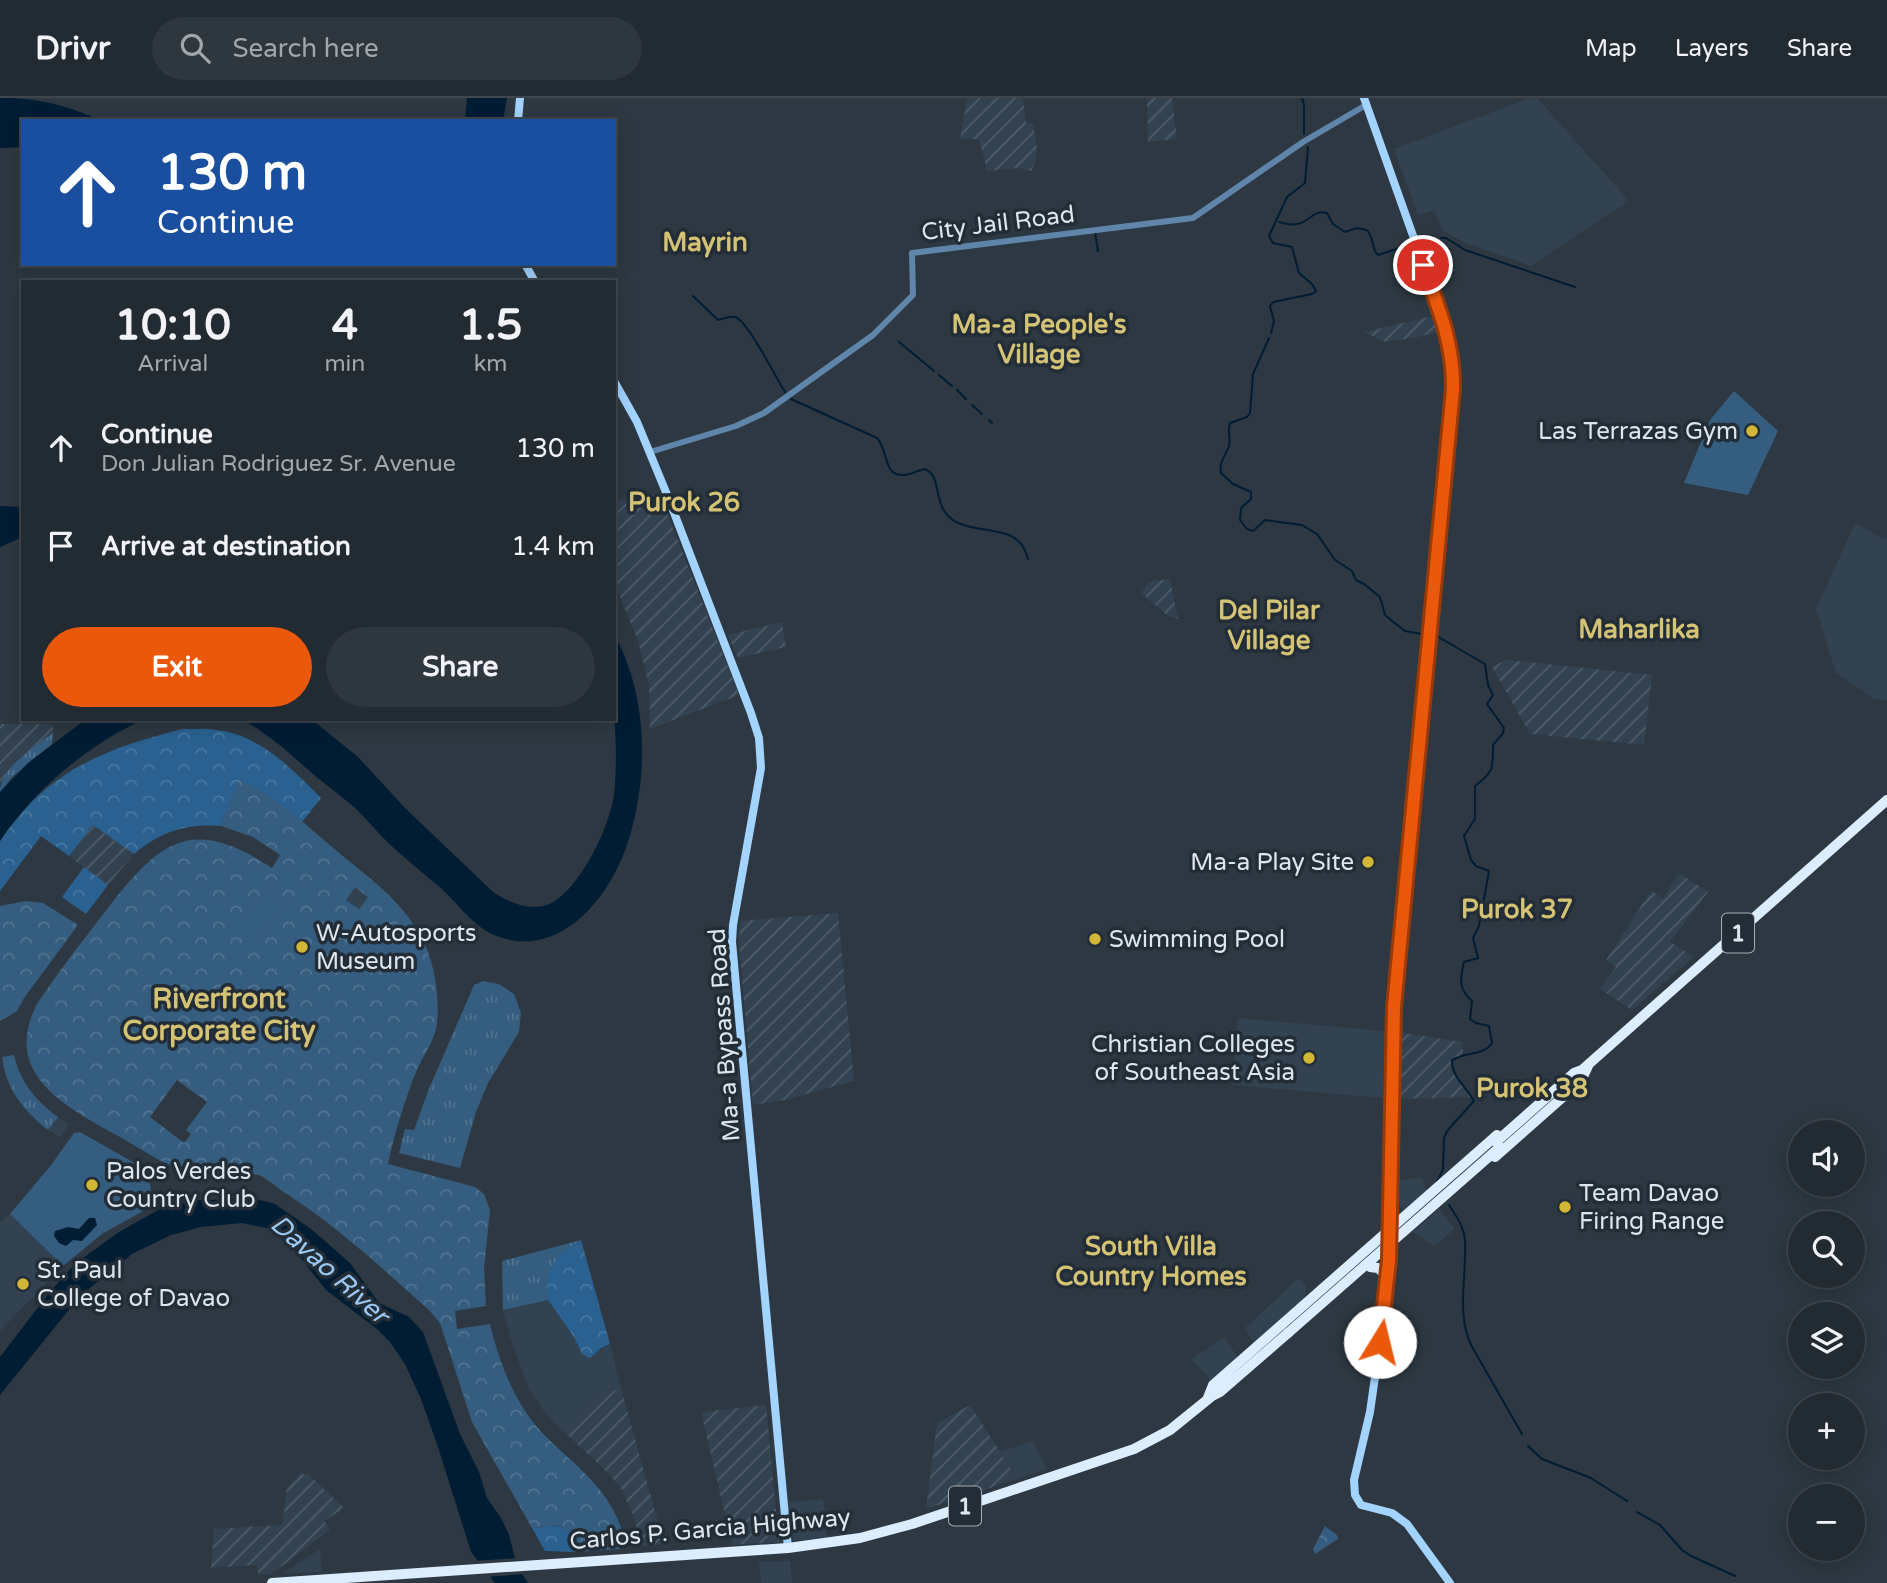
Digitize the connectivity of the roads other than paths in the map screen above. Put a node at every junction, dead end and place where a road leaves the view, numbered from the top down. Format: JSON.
{"nodes":[{"id":1,"x":520,"y":98,"type":"edge"},
{"id":2,"x":1365,"y":102,"type":"edge"},
{"id":3,"x":518,"y":119,"type":"edge"},
{"id":4,"x":616,"y":384,"type":"edge"},
{"id":5,"x":650,"y":452,"type":"junction"},
{"id":6,"x":1887,"y":800,"type":"edge"},
{"id":7,"x":1585,"y":1068,"type":"junction"},
{"id":8,"x":1484,"y":1146,"type":"junction"},
{"id":9,"x":1495,"y":1157,"type":"junction"},
{"id":10,"x":1463,"y":1165,"type":"junction"},
{"id":11,"x":1473,"y":1177,"type":"junction"},
{"id":12,"x":1442,"y":1183,"type":"junction"},
{"id":13,"x":1452,"y":1195,"type":"junction"},
{"id":14,"x":1424,"y":1199,"type":"junction"},
{"id":15,"x":1434,"y":1211,"type":"junction"},
{"id":16,"x":1406,"y":1215,"type":"junction"},
{"id":17,"x":1416,"y":1227,"type":"junction"},
{"id":18,"x":1390,"y":1229,"type":"junction"},
{"id":19,"x":1366,"y":1250,"type":"junction"},
{"id":20,"x":1390,"y":1250,"type":"junction"},
{"id":21,"x":1353,"y":1261,"type":"junction"},
{"id":22,"x":1370,"y":1267,"type":"junction"},
{"id":23,"x":1338,"y":1275,"type":"junction"},
{"id":24,"x":1388,"y":1277,"type":"junction"},
{"id":25,"x":1348,"y":1287,"type":"junction"},
{"id":26,"x":1319,"y":1292,"type":"junction"},
{"id":27,"x":1329,"y":1303,"type":"junction"},
{"id":28,"x":1291,"y":1317,"type":"junction"},
{"id":29,"x":1301,"y":1328,"type":"junction"},
{"id":30,"x":1210,"y":1398,"type":"junction"},
{"id":31,"x":788,"y":1549,"type":"junction"},
{"id":32,"x":389,"y":1579,"type":"edge"},
{"id":33,"x":272,"y":1583,"type":"edge"},
{"id":34,"x":1450,"y":1583,"type":"edge"}],
"edges":[{"from":1,"to":3,"type":"main road"},
{"from":2,"to":5,"type":"street","name":"City Jail Road"},
{"from":2,"to":18,"type":"main road"},
{"from":4,"to":5,"type":"main road","name":"Ma-a Bypass Road"},
{"from":5,"to":31,"type":"main road","name":"Ma-a Bypass Road"},
{"from":6,"to":7,"type":"highway","name":"Carlos P. Garcia Highway","number":"1"},
{"from":7,"to":8,"type":"highway","name":"Carlos P. Garcia Highway","number":"1"},
{"from":7,"to":9,"type":"highway","name":"Carlos P. Garcia Highway","number":"1"},
{"from":7,"to":30,"type":"highway","name":"Carlos P. Garcia Highway","number":"1","bridge":true},
{"from":8,"to":9,"type":"highway"},
{"from":8,"to":10,"type":"highway","name":"Carlos P. Garcia Highway","number":"1"},
{"from":9,"to":11,"type":"highway","name":"Carlos P. Garcia Highway","number":"1"},
{"from":10,"to":11,"type":"highway"},
{"from":10,"to":12,"type":"highway","name":"Carlos P. Garcia Highway","number":"1"},
{"from":11,"to":13,"type":"highway","name":"Carlos P. Garcia Highway","number":"1"},
{"from":12,"to":13,"type":"highway"},
{"from":12,"to":14,"type":"highway","name":"Carlos P. Garcia Highway","number":"1"},
{"from":13,"to":15,"type":"highway","name":"Carlos P. Garcia Highway","number":"1"},
{"from":14,"to":15,"type":"highway"},
{"from":14,"to":16,"type":"highway","name":"Carlos P. Garcia Highway","number":"1"},
{"from":15,"to":17,"type":"highway","name":"Carlos P. Garcia Highway","number":"1"},
{"from":16,"to":17,"type":"highway"},
{"from":16,"to":18,"type":"highway","name":"Carlos P. Garcia Highway","number":"1"},
{"from":17,"to":20,"type":"highway","name":"Carlos P. Garcia Highway","number":"1"},
{"from":18,"to":19,"type":"highway","name":"Carlos P. Garcia Highway","number":"1"},
{"from":18,"to":20,"type":"main road"},
{"from":19,"to":21,"type":"highway","name":"Carlos P. Garcia Highway","number":"1"},
{"from":19,"to":22,"type":"highway"},
{"from":20,"to":22,"type":"highway","name":"Carlos P. Garcia Highway","number":"1"},
{"from":20,"to":24,"type":"main road"},
{"from":21,"to":22,"type":"highway"},
{"from":21,"to":23,"type":"highway","name":"Carlos P. Garcia Highway","number":"1"},
{"from":22,"to":24,"type":"highway"},
{"from":22,"to":25,"type":"highway","name":"Carlos P. Garcia Highway","number":"1"},
{"from":23,"to":25,"type":"highway"},
{"from":23,"to":26,"type":"highway","name":"Carlos P. Garcia Highway","number":"1"},
{"from":24,"to":34,"type":"main road"},
{"from":25,"to":27,"type":"highway","name":"Carlos P. Garcia Highway","number":"1"},
{"from":26,"to":27,"type":"highway"},
{"from":26,"to":28,"type":"highway","name":"Carlos P. Garcia Highway","number":"1"},
{"from":27,"to":29,"type":"highway","name":"Carlos P. Garcia Highway","number":"1"},
{"from":28,"to":29,"type":"highway"},
{"from":28,"to":30,"type":"highway","name":"Carlos P. Garcia Highway","number":"1"},
{"from":29,"to":30,"type":"highway","name":"Carlos P. Garcia Highway","number":"1"},
{"from":30,"to":31,"type":"highway","name":"Carlos P. Garcia Highway","number":"1"},
{"from":31,"to":32,"type":"highway","name":"Carlos P. Garcia Highway","number":"1"},
{"from":32,"to":33,"type":"highway","name":"Carlos P. Garcia Highway","number":"1"}]}
